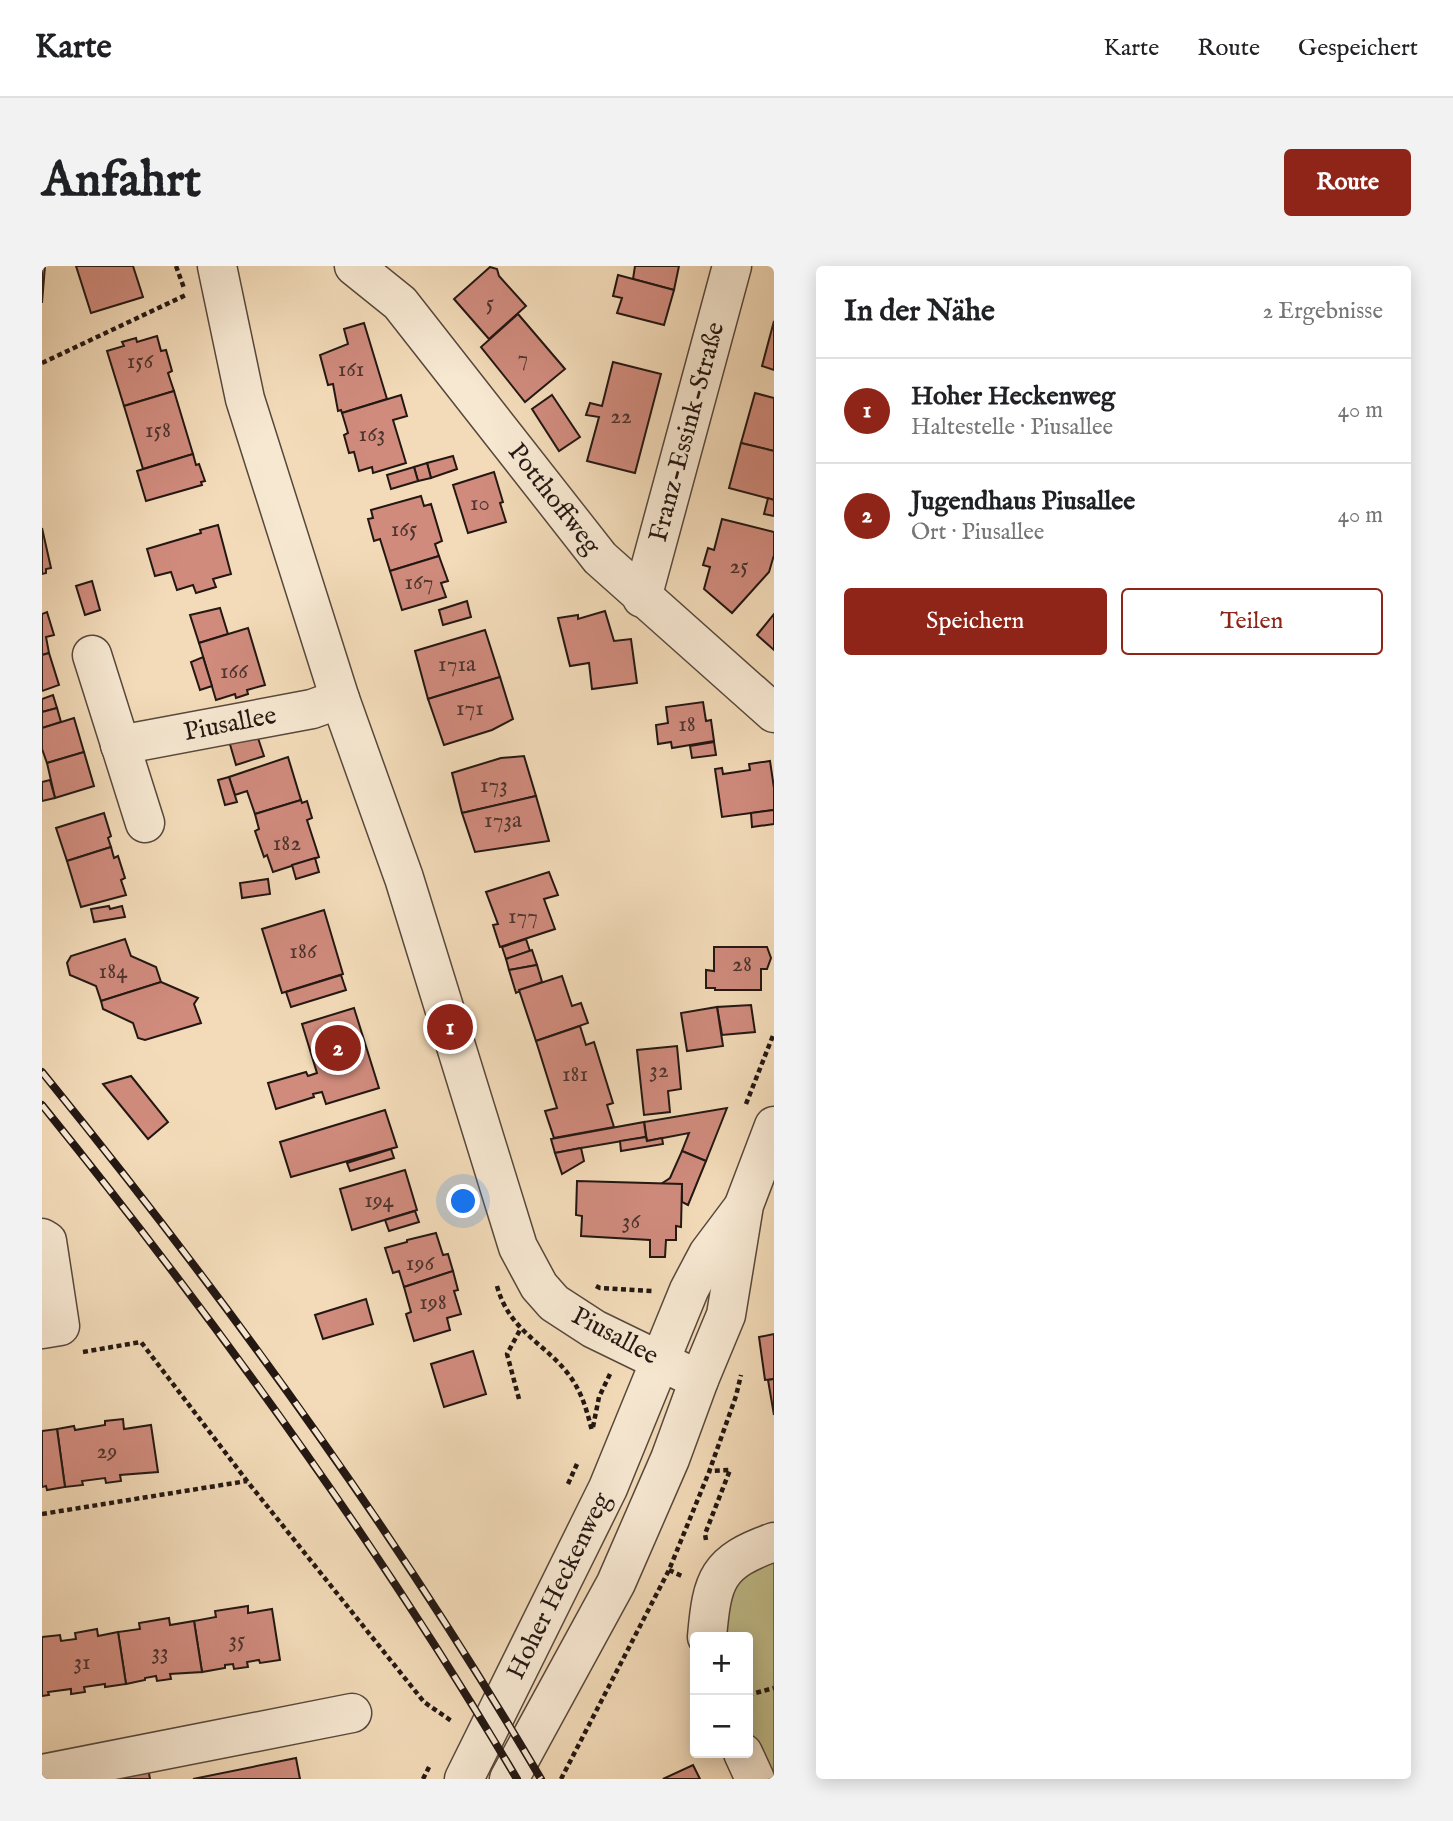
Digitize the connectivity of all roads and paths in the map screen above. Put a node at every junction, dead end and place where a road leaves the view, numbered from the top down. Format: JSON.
{"nodes":[{"id":1,"x":354,"y":266,"type":"edge"},
{"id":2,"x":732,"y":266,"type":"edge"},
{"id":3,"x":220,"y":276,"type":"edge"},
{"id":4,"x":42,"y":363,"type":"edge"},
{"id":5,"x":642,"y":598,"type":"junction"},
{"id":6,"x":92,"y":654,"type":"dead end"},
{"id":7,"x":340,"y":699,"type":"junction"},
{"id":8,"x":774,"y":713,"type":"edge"},
{"id":9,"x":120,"y":745,"type":"junction"},
{"id":10,"x":145,"y":823,"type":"dead end"},
{"id":11,"x":774,"y":1126,"type":"edge"},
{"id":12,"x":744,"y":1205,"type":"junction"},
{"id":13,"x":42,"y":1238,"type":"edge"},
{"id":14,"x":590,"y":1283,"type":"dead end"},
{"id":15,"x":661,"y":1288,"type":"dead end"},
{"id":16,"x":42,"y":1329,"type":"edge"},
{"id":17,"x":520,"y":1329,"type":"dead end"},
{"id":18,"x":79,"y":1353,"type":"dead end"},
{"id":19,"x":660,"y":1359,"type":"junction"},
{"id":20,"x":699,"y":1380,"type":"junction"},
{"id":21,"x":519,"y":1399,"type":"dead end"},
{"id":22,"x":247,"y":1481,"type":"junction"},
{"id":23,"x":42,"y":1514,"type":"edge"},
{"id":24,"x":774,"y":1542,"type":"edge"},
{"id":25,"x":669,"y":1570,"type":"junction"},
{"id":26,"x":722,"y":1572,"type":"junction"},
{"id":27,"x":684,"y":1576,"type":"dead end"},
{"id":28,"x":708,"y":1632,"type":"edge"},
{"id":29,"x":774,"y":1688,"type":"edge"},
{"id":30,"x":753,"y":1694,"type":"edge"},
{"id":31,"x":352,"y":1713,"type":"dead end"},
{"id":32,"x":453,"y":1723,"type":"dead end"},
{"id":33,"x":745,"y":1758,"type":"edge"},
{"id":34,"x":42,"y":1774,"type":"edge"},
{"id":35,"x":464,"y":1779,"type":"edge"},
{"id":36,"x":509,"y":1779,"type":"edge"},
{"id":37,"x":561,"y":1779,"type":"edge"},
{"id":38,"x":755,"y":1779,"type":"edge"}],
"edges":[{"from":1,"to":5,"type":"street","name":"Potthoffweg"},
{"from":2,"to":5,"type":"street","name":"Franz-Essink-Straße"},
{"from":3,"to":4,"type":"path"},
{"from":3,"to":7,"type":"street","name":"Piusallee"},
{"from":5,"to":8,"type":"street","name":"Potthoffweg"},
{"from":6,"to":9,"type":"street"},
{"from":7,"to":9,"type":"street","name":"Piusallee"},
{"from":7,"to":19,"type":"street","name":"Piusallee"},
{"from":9,"to":10,"type":"street"},
{"from":11,"to":12,"type":"street","name":"Hoher Heckenweg"},
{"from":12,"to":19,"type":"street","name":"Hoher Heckenweg"},
{"from":12,"to":20,"type":"street","name":"Hoher Heckenweg"},
{"from":13,"to":16,"type":"street"},
{"from":14,"to":15,"type":"path"},
{"from":17,"to":21,"type":"path"},
{"from":18,"to":22,"type":"path"},
{"from":19,"to":20,"type":"street","name":"Piusallee"},
{"from":19,"to":35,"type":"street","name":"Hoher Heckenweg"},
{"from":20,"to":36,"type":"street","name":"Hoher Heckenweg"},
{"from":22,"to":23,"type":"path"},
{"from":22,"to":32,"type":"path"},
{"from":24,"to":26,"type":"street"},
{"from":25,"to":26,"type":"path"},
{"from":25,"to":27,"type":"path"},
{"from":25,"to":37,"type":"path"},
{"from":26,"to":28,"type":"street"},
{"from":29,"to":30,"type":"path"},
{"from":31,"to":34,"type":"street"},
{"from":33,"to":38,"type":"street"}]}
